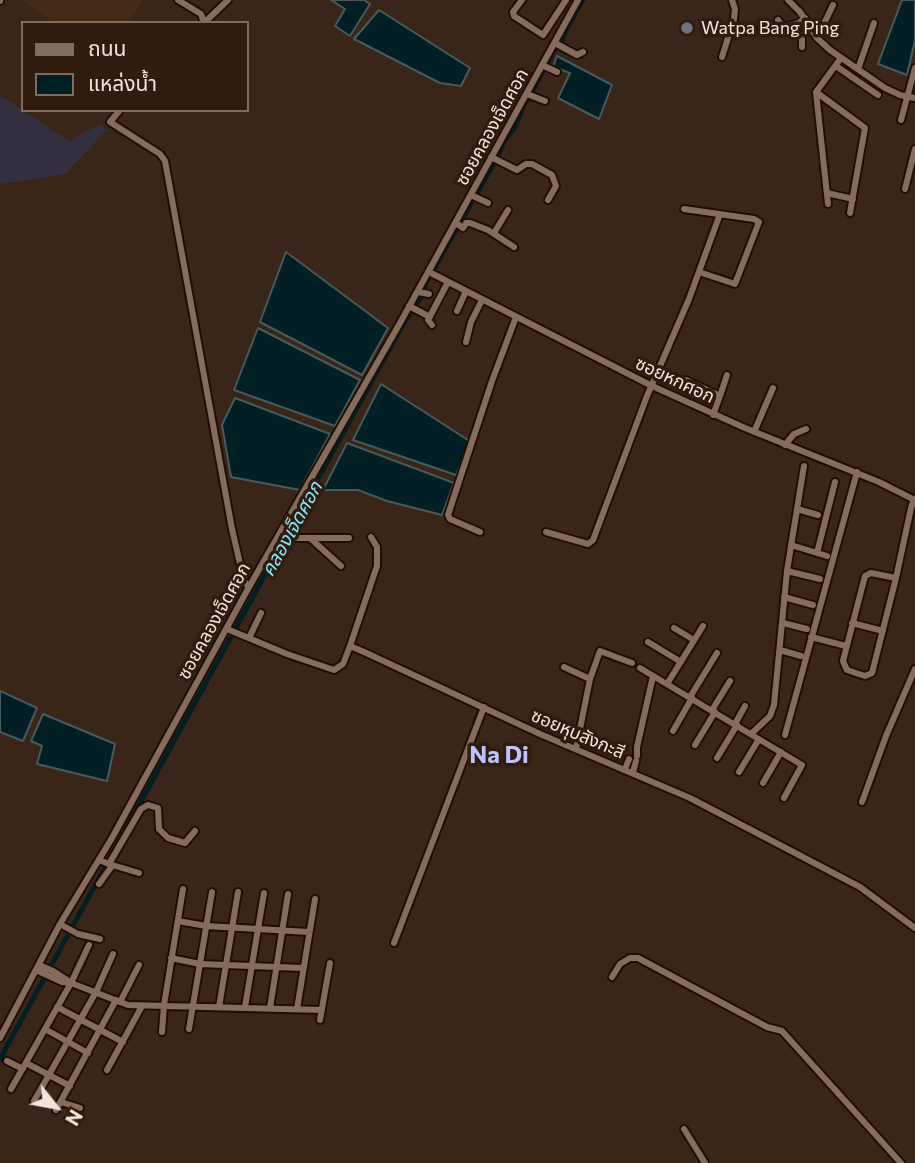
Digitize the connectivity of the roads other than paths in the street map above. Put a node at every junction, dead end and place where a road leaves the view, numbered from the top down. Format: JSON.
{"nodes":[{"id":1,"x":178,"y":0,"type":"edge"},
{"id":2,"x":228,"y":0,"type":"edge"},
{"id":3,"x":522,"y":0,"type":"edge"},
{"id":4,"x":566,"y":0,"type":"edge"},
{"id":5,"x":578,"y":0,"type":"edge"},
{"id":6,"x":732,"y":0,"type":"edge"},
{"id":7,"x":789,"y":0,"type":"edge"},
{"id":8,"x":833,"y":5,"type":"dead end"},
{"id":9,"x":805,"y":18,"type":"junction"},
{"id":10,"x":778,"y":20,"type":"dead end"},
{"id":11,"x":203,"y":21,"type":"edge"},
{"id":12,"x":206,"y":21,"type":"edge"},
{"id":13,"x":874,"y":23,"type":"dead end"},
{"id":14,"x":793,"y":25,"type":"junction"},
{"id":15,"x":817,"y":38,"type":"junction"},
{"id":16,"x":559,"y":46,"type":"junction"},
{"id":17,"x":802,"y":47,"type":"dead end"},
{"id":18,"x":583,"y":52,"type":"dead end"},
{"id":19,"x":722,"y":57,"type":"dead end"},
{"id":20,"x":841,"y":58,"type":"junction"},
{"id":21,"x":836,"y":66,"type":"junction"},
{"id":22,"x":915,"y":68,"type":"edge"},
{"id":23,"x":858,"y":69,"type":"junction"},
{"id":24,"x":817,"y":92,"type":"junction"},
{"id":25,"x":528,"y":94,"type":"junction"},
{"id":26,"x":878,"y":95,"type":"dead end"},
{"id":27,"x":911,"y":97,"type":"edge"},
{"id":28,"x":542,"y":99,"type":"dead end"},
{"id":29,"x":118,"y":112,"type":"edge"},
{"id":30,"x":901,"y":120,"type":"dead end"},
{"id":31,"x":915,"y":149,"type":"edge"},
{"id":32,"x":493,"y":158,"type":"junction"},
{"id":33,"x":905,"y":189,"type":"dead end"},
{"id":34,"x":827,"y":193,"type":"junction"},
{"id":35,"x":471,"y":195,"type":"junction"},
{"id":36,"x":853,"y":199,"type":"junction"},
{"id":37,"x":548,"y":201,"type":"dead end"},
{"id":38,"x":488,"y":203,"type":"dead end"},
{"id":39,"x":828,"y":204,"type":"dead end"},
{"id":40,"x":684,"y":209,"type":"dead end"},
{"id":41,"x":508,"y":211,"type":"dead end"},
{"id":42,"x":850,"y":213,"type":"dead end"},
{"id":43,"x":720,"y":214,"type":"junction"},
{"id":44,"x":458,"y":225,"type":"junction"},
{"id":45,"x":494,"y":233,"type":"junction"},
{"id":46,"x":514,"y":247,"type":"dead end"},
{"id":47,"x":429,"y":272,"type":"junction"},
{"id":48,"x":699,"y":272,"type":"junction"},
{"id":49,"x":446,"y":286,"type":"junction"},
{"id":50,"x":464,"y":295,"type":"junction"},
{"id":51,"x":479,"y":304,"type":"junction"},
{"id":52,"x":413,"y":308,"type":"junction"},
{"id":53,"x":457,"y":311,"type":"dead end"},
{"id":54,"x":516,"y":317,"type":"junction"},
{"id":55,"x":466,"y":342,"type":"dead end"},
{"id":56,"x":727,"y":375,"type":"dead end"},
{"id":57,"x":686,"y":380,"type":"dead end"},
{"id":58,"x":774,"y":388,"type":"dead end"},
{"id":59,"x":650,"y":391,"type":"junction"},
{"id":60,"x":720,"y":396,"type":"junction"},
{"id":61,"x":713,"y":415,"type":"junction"},
{"id":62,"x":806,"y":429,"type":"dead end"},
{"id":63,"x":754,"y":432,"type":"junction"},
{"id":64,"x":785,"y":445,"type":"junction"},
{"id":65,"x":804,"y":466,"type":"dead end"},
{"id":66,"x":856,"y":477,"type":"junction"},
{"id":67,"x":835,"y":482,"type":"dead end"},
{"id":68,"x":913,"y":503,"type":"edge"},
{"id":69,"x":797,"y":509,"type":"junction"},
{"id":70,"x":818,"y":515,"type":"dead end"},
{"id":71,"x":480,"y":532,"type":"dead end"},
{"id":72,"x":546,"y":532,"type":"dead end"},
{"id":73,"x":283,"y":535,"type":"junction"},
{"id":74,"x":371,"y":537,"type":"dead end"},
{"id":75,"x":310,"y":538,"type":"junction"},
{"id":76,"x":349,"y":538,"type":"dead end"},
{"id":77,"x":791,"y":545,"type":"junction"},
{"id":78,"x":817,"y":553,"type":"junction"},
{"id":79,"x":827,"y":556,"type":"dead end"},
{"id":80,"x":341,"y":566,"type":"dead end"},
{"id":81,"x":787,"y":571,"type":"junction"},
{"id":82,"x":896,"y":578,"type":"junction"},
{"id":83,"x":820,"y":579,"type":"dead end"},
{"id":84,"x":249,"y":587,"type":"junction"},
{"id":85,"x":784,"y":597,"type":"junction"},
{"id":86,"x":814,"y":605,"type":"dead end"},
{"id":87,"x":261,"y":613,"type":"dead end"},
{"id":88,"x":783,"y":623,"type":"junction"},
{"id":89,"x":852,"y":624,"type":"junction"},
{"id":90,"x":703,"y":626,"type":"dead end"},
{"id":91,"x":674,"y":628,"type":"dead end"},
{"id":92,"x":807,"y":629,"type":"dead end"},
{"id":93,"x":231,"y":631,"type":"junction"},
{"id":94,"x":883,"y":631,"type":"junction"},
{"id":95,"x":811,"y":636,"type":"junction"},
{"id":96,"x":248,"y":638,"type":"junction"},
{"id":97,"x":694,"y":640,"type":"junction"},
{"id":98,"x":648,"y":642,"type":"dead end"},
{"id":99,"x":350,"y":646,"type":"junction"},
{"id":100,"x":846,"y":646,"type":"junction"},
{"id":101,"x":780,"y":650,"type":"junction"},
{"id":102,"x":717,"y":653,"type":"dead end"},
{"id":103,"x":800,"y":656,"type":"dead end"},
{"id":104,"x":681,"y":662,"type":"junction"},
{"id":105,"x":632,"y":663,"type":"dead end"},
{"id":106,"x":564,"y":667,"type":"dead end"},
{"id":107,"x":640,"y":668,"type":"dead end"},
{"id":108,"x":915,"y":669,"type":"edge"},
{"id":109,"x":653,"y":676,"type":"junction"},
{"id":110,"x":590,"y":680,"type":"junction"},
{"id":111,"x":730,"y":681,"type":"dead end"},
{"id":112,"x":667,"y":684,"type":"junction"},
{"id":113,"x":691,"y":698,"type":"junction"},
{"id":114,"x":745,"y":706,"type":"dead end"},
{"id":115,"x":483,"y":711,"type":"junction"},
{"id":116,"x":713,"y":711,"type":"junction"},
{"id":117,"x":736,"y":725,"type":"junction"},
{"id":118,"x":673,"y":731,"type":"dead end"},
{"id":119,"x":751,"y":734,"type":"junction"},
{"id":120,"x":785,"y":735,"type":"dead end"},
{"id":121,"x":759,"y":739,"type":"junction"},
{"id":122,"x":695,"y":744,"type":"dead end"},
{"id":123,"x":576,"y":749,"type":"junction"},
{"id":124,"x":781,"y":752,"type":"junction"},
{"id":125,"x":633,"y":757,"type":"junction"},
{"id":126,"x":717,"y":758,"type":"dead end"},
{"id":127,"x":625,"y":769,"type":"junction"},
{"id":128,"x":633,"y":772,"type":"junction"},
{"id":129,"x":739,"y":772,"type":"dead end"},
{"id":130,"x":762,"y":783,"type":"dead end"},
{"id":131,"x":785,"y":798,"type":"dead end"},
{"id":132,"x":132,"y":801,"type":"junction"},
{"id":133,"x":862,"y":802,"type":"dead end"},
{"id":134,"x":142,"y":806,"type":"junction"},
{"id":135,"x":195,"y":831,"type":"dead end"},
{"id":136,"x":106,"y":863,"type":"junction"},
{"id":137,"x":139,"y":873,"type":"dead end"},
{"id":138,"x":99,"y":884,"type":"dead end"},
{"id":139,"x":183,"y":889,"type":"dead end"},
{"id":140,"x":212,"y":892,"type":"dead end"},
{"id":141,"x":238,"y":892,"type":"dead end"},
{"id":142,"x":264,"y":893,"type":"dead end"},
{"id":143,"x":288,"y":894,"type":"dead end"},
{"id":144,"x":315,"y":899,"type":"dead end"},
{"id":145,"x":178,"y":921,"type":"junction"},
{"id":146,"x":62,"y":926,"type":"junction"},
{"id":147,"x":206,"y":926,"type":"junction"},
{"id":148,"x":232,"y":927,"type":"junction"},
{"id":149,"x":915,"y":928,"type":"edge"},
{"id":150,"x":258,"y":929,"type":"junction"},
{"id":151,"x":282,"y":930,"type":"junction"},
{"id":152,"x":309,"y":932,"type":"junction"},
{"id":153,"x":100,"y":939,"type":"dead end"},
{"id":154,"x":394,"y":943,"type":"dead end"},
{"id":155,"x":89,"y":945,"type":"dead end"},
{"id":156,"x":113,"y":954,"type":"dead end"},
{"id":157,"x":171,"y":958,"type":"junction"},
{"id":158,"x":330,"y":963,"type":"dead end"},
{"id":159,"x":200,"y":964,"type":"junction"},
{"id":160,"x":138,"y":965,"type":"dead end"},
{"id":161,"x":226,"y":965,"type":"junction"},
{"id":162,"x":252,"y":966,"type":"junction"},
{"id":163,"x":276,"y":968,"type":"junction"},
{"id":164,"x":303,"y":968,"type":"junction"},
{"id":165,"x":40,"y":969,"type":"junction"},
{"id":166,"x":612,"y":977,"type":"dead end"},
{"id":167,"x":71,"y":983,"type":"junction"},
{"id":168,"x":96,"y":992,"type":"junction"},
{"id":169,"x":118,"y":1001,"type":"junction"},
{"id":170,"x":164,"y":1005,"type":"junction"},
{"id":171,"x":142,"y":1006,"type":"junction"},
{"id":172,"x":193,"y":1006,"type":"junction"},
{"id":173,"x":57,"y":1007,"type":"junction"},
{"id":174,"x":219,"y":1007,"type":"junction"},
{"id":175,"x":245,"y":1007,"type":"junction"},
{"id":176,"x":270,"y":1008,"type":"junction"},
{"id":177,"x":297,"y":1009,"type":"junction"},
{"id":178,"x":322,"y":1010,"type":"junction"},
{"id":179,"x":80,"y":1019,"type":"junction"},
{"id":180,"x":320,"y":1020,"type":"dead end"},
{"id":181,"x":45,"y":1029,"type":"junction"},
{"id":182,"x":189,"y":1029,"type":"dead end"},
{"id":183,"x":100,"y":1030,"type":"junction"},
{"id":184,"x":162,"y":1032,"type":"dead end"},
{"id":185,"x":0,"y":1038,"type":"edge"},
{"id":186,"x":68,"y":1041,"type":"junction"},
{"id":187,"x":123,"y":1042,"type":"junction"},
{"id":188,"x":88,"y":1053,"type":"junction"},
{"id":189,"x":7,"y":1061,"type":"dead end"},
{"id":190,"x":24,"y":1066,"type":"junction"},
{"id":191,"x":107,"y":1070,"type":"dead end"},
{"id":192,"x":49,"y":1074,"type":"junction"},
{"id":193,"x":69,"y":1086,"type":"junction"},
{"id":194,"x":11,"y":1089,"type":"dead end"},
{"id":195,"x":34,"y":1101,"type":"dead end"},
{"id":196,"x":61,"y":1101,"type":"junction"},
{"id":197,"x":80,"y":1108,"type":"dead end"},
{"id":198,"x":56,"y":1110,"type":"dead end"},
{"id":199,"x":684,"y":1129,"type":"dead end"},
{"id":200,"x":705,"y":1163,"type":"edge"},
{"id":201,"x":901,"y":1163,"type":"edge"}],
"edges":[{"from":1,"to":11,"type":"street"},
{"from":2,"to":12,"type":"street"},
{"from":3,"to":4,"type":"street"},
{"from":5,"to":16,"type":"street","name":"ซอยคลองเจ็ดศอก"},
{"from":6,"to":19,"type":"street"},
{"from":7,"to":9,"type":"street"},
{"from":8,"to":15,"type":"street"},
{"from":9,"to":14,"type":"street"},
{"from":9,"to":15,"type":"street"},
{"from":10,"to":14,"type":"street"},
{"from":13,"to":23,"type":"street"},
{"from":14,"to":17,"type":"street"},
{"from":15,"to":20,"type":"street"},
{"from":16,"to":18,"type":"street"},
{"from":16,"to":25,"type":"street","name":"ซอยคลองเจ็ดศอก"},
{"from":20,"to":21,"type":"street"},
{"from":20,"to":23,"type":"street"},
{"from":21,"to":24,"type":"street"},
{"from":21,"to":26,"type":"street"},
{"from":22,"to":27,"type":"street"},
{"from":23,"to":27,"type":"street"},
{"from":24,"to":34,"type":"street"},
{"from":24,"to":36,"type":"street"},
{"from":25,"to":28,"type":"street"},
{"from":25,"to":32,"type":"street","name":"ซอยคลองเจ็ดศอก"},
{"from":27,"to":30,"type":"street"},
{"from":29,"to":84,"type":"street"},
{"from":31,"to":33,"type":"street"},
{"from":32,"to":35,"type":"street","name":"ซอยคลองเจ็ดศอก"},
{"from":32,"to":37,"type":"street"},
{"from":34,"to":36,"type":"street"},
{"from":34,"to":39,"type":"street"},
{"from":35,"to":38,"type":"street"},
{"from":35,"to":44,"type":"street","name":"ซอยคลองเจ็ดศอก"},
{"from":36,"to":42,"type":"street"},
{"from":40,"to":43,"type":"street"},
{"from":41,"to":45,"type":"street"},
{"from":43,"to":48,"type":"street"},
{"from":43,"to":48,"type":"street"},
{"from":44,"to":45,"type":"street"},
{"from":44,"to":47,"type":"street","name":"ซอยคลองเจ็ดศอก"},
{"from":45,"to":46,"type":"street"},
{"from":47,"to":49,"type":"street","name":"ซอยหกศอก"},
{"from":47,"to":52,"type":"street","name":"ซอยคลองเจ็ดศอก"},
{"from":48,"to":59,"type":"street"},
{"from":49,"to":50,"type":"street","name":"ซอยหกศอก"},
{"from":49,"to":52,"type":"street"},
{"from":50,"to":51,"type":"street","name":"ซอยหกศอก"},
{"from":50,"to":53,"type":"street"},
{"from":51,"to":54,"type":"street","name":"ซอยหกศอก"},
{"from":51,"to":55,"type":"street"},
{"from":52,"to":73,"type":"street","name":"ซอยคลองเจ็ดศอก"},
{"from":54,"to":59,"type":"street","name":"ซอยหกศอก"},
{"from":54,"to":71,"type":"street"},
{"from":56,"to":60,"type":"street"},
{"from":57,"to":60,"type":"street"},
{"from":58,"to":63,"type":"street"},
{"from":59,"to":61,"type":"street","name":"ซอยหกศอก"},
{"from":59,"to":72,"type":"street"},
{"from":60,"to":61,"type":"street"},
{"from":61,"to":63,"type":"street","name":"ซอยหกศอก"},
{"from":62,"to":64,"type":"street"},
{"from":63,"to":64,"type":"street","name":"ซอยหกศอก"},
{"from":64,"to":66,"type":"street","name":"ซอยหกศอก"},
{"from":65,"to":69,"type":"street"},
{"from":66,"to":68,"type":"street","name":"ซอยหกศอก"},
{"from":66,"to":95,"type":"street"},
{"from":67,"to":78,"type":"street"},
{"from":68,"to":82,"type":"street"},
{"from":69,"to":70,"type":"street"},
{"from":69,"to":77,"type":"street"},
{"from":73,"to":75,"type":"street"},
{"from":73,"to":84,"type":"street","name":"ซอยคลองเจ็ดศอก"},
{"from":74,"to":99,"type":"street"},
{"from":75,"to":76,"type":"street"},
{"from":75,"to":80,"type":"street"},
{"from":77,"to":78,"type":"street"},
{"from":77,"to":81,"type":"street"},
{"from":78,"to":79,"type":"street"},
{"from":81,"to":83,"type":"street"},
{"from":81,"to":85,"type":"street"},
{"from":82,"to":89,"type":"street"},
{"from":82,"to":94,"type":"street"},
{"from":84,"to":93,"type":"street","name":"ซอยคลองเจ็ดศอก"},
{"from":85,"to":86,"type":"street"},
{"from":85,"to":88,"type":"street"},
{"from":87,"to":96,"type":"street"},
{"from":88,"to":92,"type":"street"},
{"from":88,"to":101,"type":"street"},
{"from":89,"to":94,"type":"street"},
{"from":89,"to":100,"type":"street"},
{"from":90,"to":97,"type":"street"},
{"from":91,"to":97,"type":"street"},
{"from":93,"to":96,"type":"street"},
{"from":93,"to":132,"type":"street","name":"ซอยคลองเจ็ดศอก"},
{"from":94,"to":100,"type":"street"},
{"from":95,"to":100,"type":"street"},
{"from":95,"to":120,"type":"street"},
{"from":96,"to":99,"type":"street"},
{"from":97,"to":104,"type":"street"},
{"from":98,"to":104,"type":"street"},
{"from":99,"to":115,"type":"street","name":"ซอยหุบสังกะสี"},
{"from":101,"to":103,"type":"street"},
{"from":101,"to":119,"type":"street"},
{"from":102,"to":113,"type":"street"},
{"from":104,"to":112,"type":"street"},
{"from":105,"to":110,"type":"street"},
{"from":106,"to":110,"type":"street"},
{"from":107,"to":109,"type":"street"},
{"from":108,"to":133,"type":"street"},
{"from":109,"to":112,"type":"street"},
{"from":109,"to":125,"type":"street"},
{"from":110,"to":123,"type":"street"},
{"from":111,"to":116,"type":"street"},
{"from":112,"to":113,"type":"street"},
{"from":113,"to":116,"type":"street"},
{"from":113,"to":118,"type":"street"},
{"from":114,"to":117,"type":"street"},
{"from":115,"to":123,"type":"street","name":"ซอยหุบสังกะสี"},
{"from":115,"to":154,"type":"street"},
{"from":116,"to":117,"type":"street"},
{"from":116,"to":122,"type":"street"},
{"from":117,"to":119,"type":"street"},
{"from":117,"to":126,"type":"street"},
{"from":119,"to":121,"type":"street"},
{"from":121,"to":124,"type":"street"},
{"from":121,"to":129,"type":"street"},
{"from":123,"to":127,"type":"street","name":"ซอยหุบสังกะสี"},
{"from":124,"to":130,"type":"street"},
{"from":124,"to":131,"type":"street"},
{"from":125,"to":127,"type":"street"},
{"from":125,"to":128,"type":"street"},
{"from":127,"to":128,"type":"street","name":"ซอยหุบสังกะสี"},
{"from":128,"to":149,"type":"street","name":"ซอยหุบสังกะสี"},
{"from":132,"to":134,"type":"street"},
{"from":132,"to":136,"type":"street","name":"ซอยคลองเจ็ดศอก"},
{"from":134,"to":135,"type":"street"},
{"from":134,"to":136,"type":"street"},
{"from":136,"to":137,"type":"street"},
{"from":136,"to":138,"type":"street"},
{"from":136,"to":146,"type":"street","name":"ซอยคลองเจ็ดศอก"},
{"from":139,"to":145,"type":"street"},
{"from":140,"to":147,"type":"street"},
{"from":141,"to":148,"type":"street"},
{"from":142,"to":150,"type":"street"},
{"from":143,"to":151,"type":"street"},
{"from":144,"to":152,"type":"street"},
{"from":145,"to":147,"type":"street"},
{"from":145,"to":157,"type":"street"},
{"from":146,"to":153,"type":"street"},
{"from":146,"to":165,"type":"street","name":"ซอยคลองเจ็ดศอก"},
{"from":147,"to":148,"type":"street"},
{"from":147,"to":159,"type":"street"},
{"from":148,"to":150,"type":"street"},
{"from":148,"to":161,"type":"street"},
{"from":150,"to":151,"type":"street"},
{"from":150,"to":162,"type":"street"},
{"from":151,"to":152,"type":"street"},
{"from":151,"to":163,"type":"street"},
{"from":152,"to":164,"type":"street"},
{"from":155,"to":167,"type":"street"},
{"from":156,"to":168,"type":"street"},
{"from":157,"to":159,"type":"street"},
{"from":157,"to":170,"type":"street"},
{"from":158,"to":178,"type":"street"},
{"from":159,"to":161,"type":"street"},
{"from":159,"to":172,"type":"street"},
{"from":160,"to":169,"type":"street"},
{"from":161,"to":162,"type":"street"},
{"from":161,"to":174,"type":"street"},
{"from":162,"to":163,"type":"street"},
{"from":162,"to":175,"type":"street"},
{"from":163,"to":164,"type":"street"},
{"from":163,"to":176,"type":"street"},
{"from":164,"to":177,"type":"street"},
{"from":165,"to":167,"type":"street"},
{"from":165,"to":185,"type":"street","name":"ซอยคลองเจ็ดศอก"},
{"from":166,"to":201,"type":"street"},
{"from":167,"to":168,"type":"street"},
{"from":167,"to":173,"type":"street"},
{"from":168,"to":169,"type":"street"},
{"from":168,"to":179,"type":"street"},
{"from":169,"to":171,"type":"street"},
{"from":169,"to":183,"type":"street"},
{"from":170,"to":171,"type":"street"},
{"from":170,"to":172,"type":"street"},
{"from":170,"to":184,"type":"street"},
{"from":171,"to":187,"type":"street"},
{"from":172,"to":174,"type":"street"},
{"from":172,"to":182,"type":"street"},
{"from":173,"to":179,"type":"street"},
{"from":173,"to":181,"type":"street"},
{"from":174,"to":175,"type":"street"},
{"from":175,"to":176,"type":"street"},
{"from":176,"to":177,"type":"street"},
{"from":177,"to":178,"type":"street"},
{"from":178,"to":180,"type":"street"},
{"from":179,"to":183,"type":"street"},
{"from":179,"to":186,"type":"street"},
{"from":181,"to":186,"type":"street"},
{"from":181,"to":190,"type":"street"},
{"from":183,"to":187,"type":"street"},
{"from":183,"to":188,"type":"street"},
{"from":186,"to":188,"type":"street"},
{"from":186,"to":192,"type":"street"},
{"from":187,"to":191,"type":"street"},
{"from":188,"to":193,"type":"street"},
{"from":189,"to":190,"type":"street"},
{"from":190,"to":192,"type":"street"},
{"from":190,"to":194,"type":"street"},
{"from":192,"to":193,"type":"street"},
{"from":192,"to":195,"type":"street"},
{"from":193,"to":196,"type":"street"},
{"from":196,"to":197,"type":"street"},
{"from":196,"to":198,"type":"street"},
{"from":199,"to":200,"type":"street"}]}
